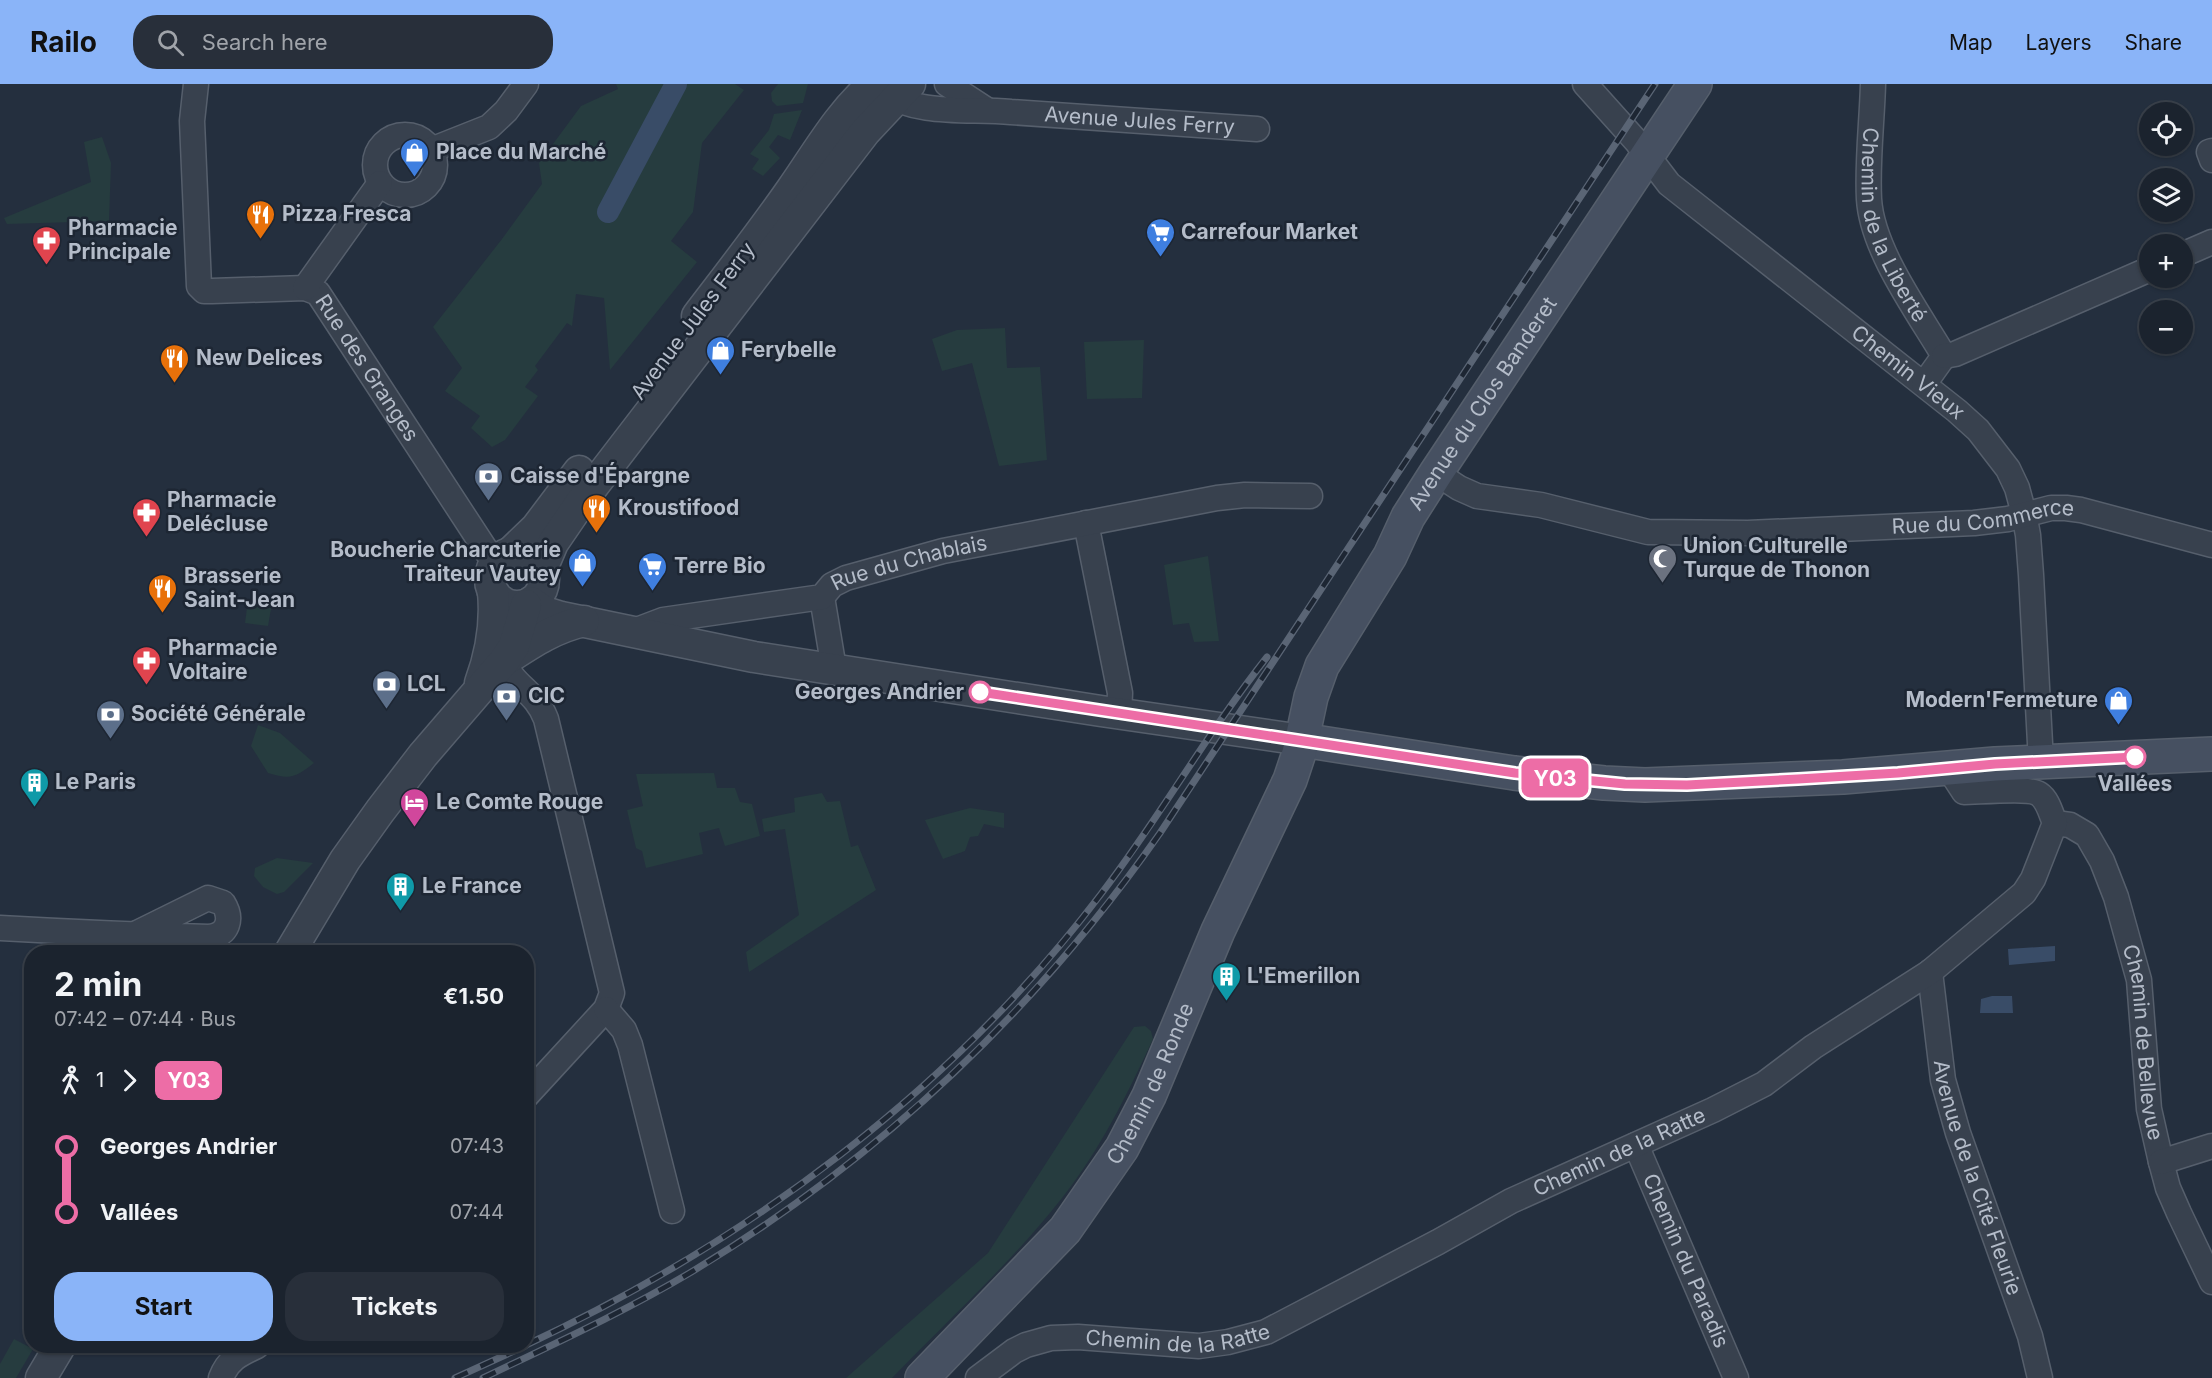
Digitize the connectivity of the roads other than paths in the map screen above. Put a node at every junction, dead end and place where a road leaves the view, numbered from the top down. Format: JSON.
{"nodes":[{"id":1,"x":196,"y":84,"type":"edge"},
{"id":2,"x":526,"y":84,"type":"edge"},
{"id":3,"x":946,"y":84,"type":"edge"},
{"id":4,"x":1585,"y":84,"type":"edge"},
{"id":5,"x":1695,"y":84,"type":"edge"},
{"id":6,"x":1873,"y":84,"type":"edge"},
{"id":7,"x":884,"y":87,"type":"edge"},
{"id":8,"x":987,"y":110,"type":"junction"},
{"id":9,"x":1257,"y":129,"type":"dead end"},
{"id":10,"x":431,"y":150,"type":"junction"},
{"id":11,"x":2212,"y":151,"type":"edge"},
{"id":12,"x":1648,"y":156,"type":"junction"},
{"id":13,"x":2212,"y":160,"type":"edge"},
{"id":14,"x":380,"y":183,"type":"junction"},
{"id":15,"x":2212,"y":242,"type":"edge"},
{"id":16,"x":2193,"y":250,"type":"edge"},
{"id":17,"x":2139,"y":274,"type":"edge"},
{"id":18,"x":305,"y":288,"type":"junction"},
{"id":19,"x":686,"y":348,"type":"junction"},
{"id":20,"x":1944,"y":356,"type":"junction"},
{"id":21,"x":1924,"y":384,"type":"junction"},
{"id":22,"x":1436,"y":473,"type":"junction"},
{"id":23,"x":1310,"y":496,"type":"dead end"},
{"id":24,"x":2024,"y":514,"type":"junction"},
{"id":25,"x":1086,"y":523,"type":"junction"},
{"id":26,"x":2212,"y":545,"type":"edge"},
{"id":27,"x":499,"y":569,"type":"junction"},
{"id":28,"x":535,"y":589,"type":"junction"},
{"id":29,"x":822,"y":597,"type":"junction"},
{"id":30,"x":584,"y":621,"type":"junction"},
{"id":31,"x":634,"y":631,"type":"junction"},
{"id":32,"x":504,"y":662,"type":"junction"},
{"id":33,"x":834,"y":669,"type":"junction"},
{"id":34,"x":477,"y":692,"type":"junction"},
{"id":35,"x":1119,"y":714,"type":"junction"},
{"id":36,"x":1302,"y":740,"type":"junction"},
{"id":37,"x":2212,"y":754,"type":"edge"},
{"id":38,"x":2042,"y":762,"type":"junction"},
{"id":39,"x":1949,"y":768,"type":"junction"},
{"id":40,"x":2055,"y":823,"type":"junction"},
{"id":41,"x":0,"y":928,"type":"edge"},
{"id":42,"x":133,"y":935,"type":"dead end"},
{"id":43,"x":294,"y":945,"type":"edge"},
{"id":44,"x":1930,"y":972,"type":"junction"},
{"id":45,"x":606,"y":1010,"type":"junction"},
{"id":46,"x":534,"y":1087,"type":"edge"},
{"id":47,"x":1636,"y":1145,"type":"junction"},
{"id":48,"x":2212,"y":1146,"type":"edge"},
{"id":49,"x":2161,"y":1162,"type":"junction"},
{"id":50,"x":672,"y":1211,"type":"dead end"},
{"id":51,"x":2212,"y":1282,"type":"edge"},
{"id":52,"x":56,"y":1353,"type":"edge"},
{"id":53,"x":244,"y":1353,"type":"edge"},
{"id":54,"x":40,"y":1378,"type":"edge"},
{"id":55,"x":221,"y":1378,"type":"edge"},
{"id":56,"x":922,"y":1378,"type":"edge"},
{"id":57,"x":978,"y":1378,"type":"edge"},
{"id":58,"x":1736,"y":1378,"type":"edge"},
{"id":59,"x":2040,"y":1378,"type":"edge"}],
"edges":[{"from":1,"to":18,"type":"street","name":"Rue des Granges"},
{"from":2,"to":10,"type":"street"},
{"from":3,"to":8,"type":"street","name":"Avenue Jules Ferry"},
{"from":4,"to":12,"type":"street","name":"Chemin Vieux"},
{"from":5,"to":12,"type":"main road","name":"Avenue du Clos Banderet"},
{"from":6,"to":20,"type":"street","name":"Chemin de la Liberté"},
{"from":7,"to":8,"type":"street","name":"Avenue Jules Ferry"},
{"from":7,"to":19,"type":"street","name":"Avenue Jules Ferry"},
{"from":8,"to":9,"type":"street","name":"Avenue Jules Ferry"},
{"from":10,"to":14,"type":"street"},
{"from":10,"to":14,"type":"street"},
{"from":11,"to":13,"type":"street"},
{"from":12,"to":21,"type":"street","name":"Chemin Vieux"},
{"from":12,"to":22,"type":"main road","name":"Avenue du Clos Banderet"},
{"from":14,"to":18,"type":"street"},
{"from":15,"to":16,"type":"street"},
{"from":17,"to":20,"type":"street"},
{"from":18,"to":27,"type":"street","name":"Rue des Granges"},
{"from":19,"to":27,"type":"street","name":"Avenue Jules Ferry"},
{"from":19,"to":28,"type":"street","name":"Avenue Jules Ferry"},
{"from":20,"to":21,"type":"street"},
{"from":21,"to":24,"type":"street","name":"Chemin Vieux"},
{"from":22,"to":24,"type":"street","name":"Rue du Commerce"},
{"from":22,"to":36,"type":"main road","name":"Avenue du Clos Banderet"},
{"from":23,"to":25,"type":"street","name":"Rue du Chablais"},
{"from":24,"to":26,"type":"street","name":"Rue du Commerce"},
{"from":24,"to":38,"type":"street","name":"Chemin Vieux"},
{"from":25,"to":29,"type":"street","name":"Rue du Chablais"},
{"from":25,"to":35,"type":"street"},
{"from":27,"to":28,"type":"street"},
{"from":27,"to":28,"type":"street"},
{"from":27,"to":34,"type":"street"},
{"from":28,"to":30,"type":"street"},
{"from":28,"to":32,"type":"street","name":"Avenue Jules Ferry"},
{"from":29,"to":31,"type":"street","name":"Rue du Chablais"},
{"from":29,"to":33,"type":"street"},
{"from":30,"to":31,"type":"street"},
{"from":30,"to":32,"type":"street"},
{"from":31,"to":33,"type":"street"},
{"from":32,"to":34,"type":"street"},
{"from":32,"to":45,"type":"street"},
{"from":33,"to":35,"type":"street"},
{"from":34,"to":43,"type":"street"},
{"from":35,"to":36,"type":"street"},
{"from":36,"to":39,"type":"main road"},
{"from":36,"to":56,"type":"main road","name":"Chemin de Ronde"},
{"from":37,"to":38,"type":"main road"},
{"from":38,"to":39,"type":"main road"},
{"from":39,"to":40,"type":"street"},
{"from":40,"to":44,"type":"street","name":"Chemin de la Ratte"},
{"from":40,"to":49,"type":"street","name":"Chemin de Bellevue"},
{"from":41,"to":42,"type":"street"},
{"from":44,"to":47,"type":"street","name":"Chemin de la Ratte"},
{"from":44,"to":59,"type":"street","name":"Avenue de la Cité Fleurie"},
{"from":45,"to":46,"type":"street"},
{"from":45,"to":50,"type":"street"},
{"from":47,"to":57,"type":"street","name":"Chemin de la Ratte"},
{"from":47,"to":58,"type":"street","name":"Chemin du Paradis"},
{"from":48,"to":49,"type":"street"},
{"from":49,"to":51,"type":"street","name":"Chemin de Bellevue"},
{"from":52,"to":54,"type":"street"},
{"from":53,"to":55,"type":"street"}]}
